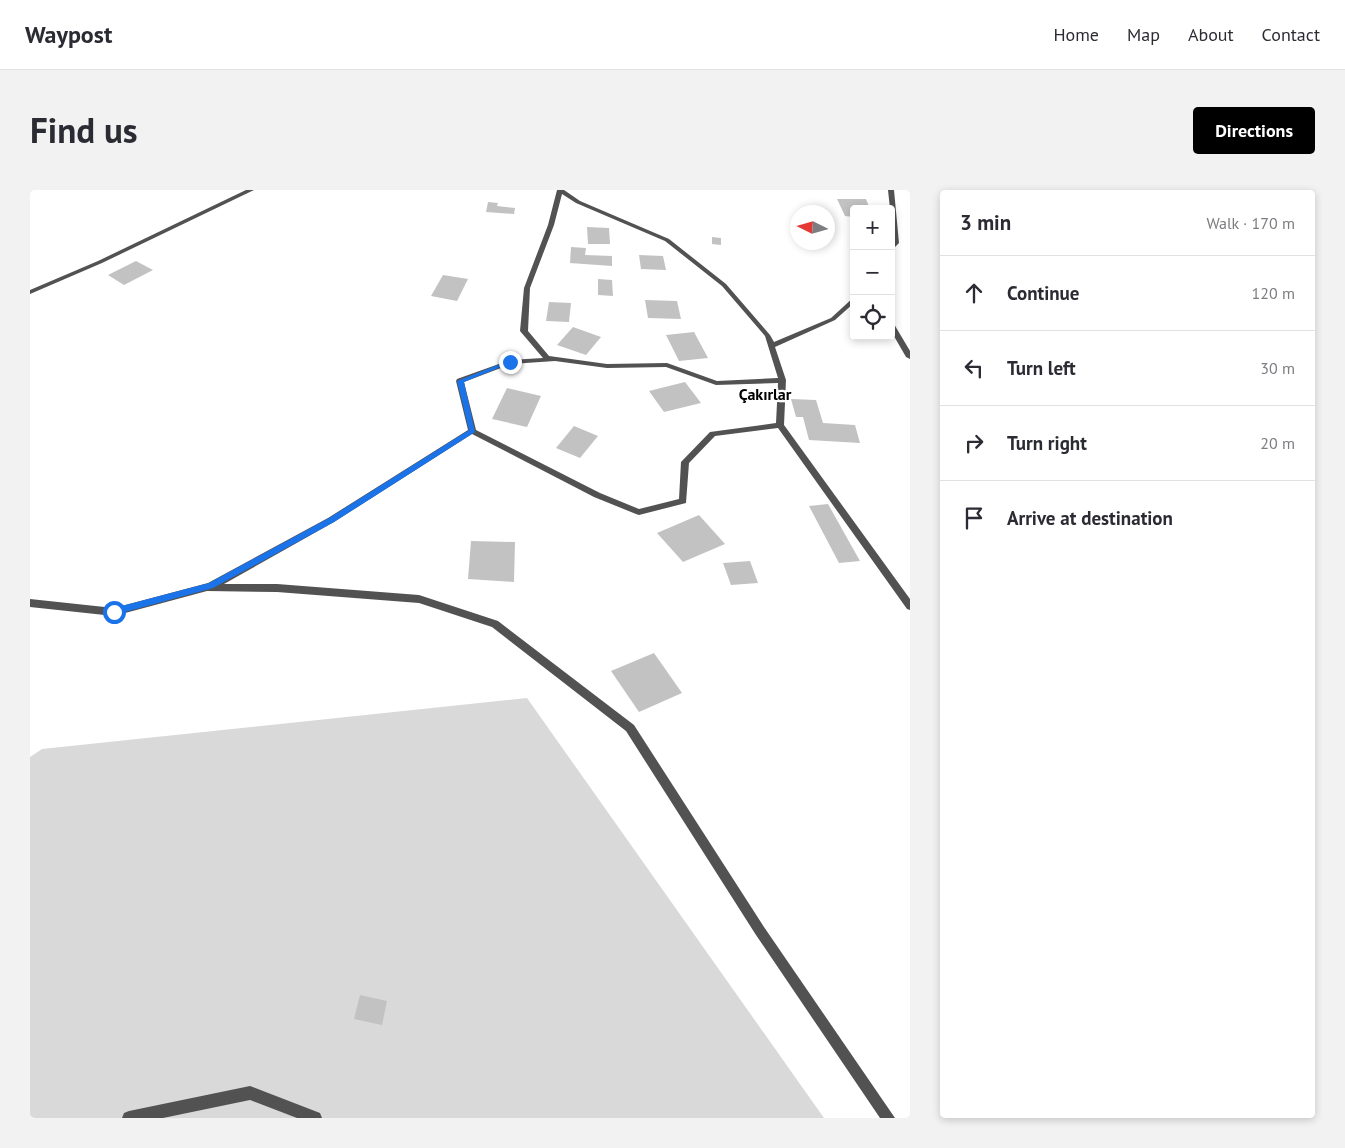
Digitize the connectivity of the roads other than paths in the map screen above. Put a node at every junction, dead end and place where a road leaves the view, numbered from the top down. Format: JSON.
{"nodes":[{"id":1,"x":251,"y":190,"type":"edge"},
{"id":2,"x":891,"y":190,"type":"edge"},
{"id":3,"x":892,"y":205,"type":"edge"},
{"id":4,"x":30,"y":292,"type":"edge"},
{"id":5,"x":850,"y":303,"type":"edge"},
{"id":6,"x":895,"y":331,"type":"edge"},
{"id":7,"x":771,"y":346,"type":"junction"},
{"id":8,"x":910,"y":357,"type":"edge"},
{"id":9,"x":558,"y":360,"type":"junction"},
{"id":10,"x":782,"y":380,"type":"junction"},
{"id":11,"x":780,"y":425,"type":"junction"},
{"id":12,"x":472,"y":431,"type":"junction"},
{"id":13,"x":206,"y":587,"type":"junction"},
{"id":14,"x":30,"y":603,"type":"edge"},
{"id":15,"x":910,"y":606,"type":"edge"},
{"id":16,"x":129,"y":1118,"type":"edge"},
{"id":17,"x":315,"y":1118,"type":"edge"},
{"id":18,"x":888,"y":1118,"type":"edge"}],
"edges":[{"from":1,"to":4,"type":"street"},
{"from":2,"to":3,"type":"street"},
{"from":5,"to":7,"type":"street"},
{"from":6,"to":8,"type":"street"},
{"from":7,"to":9,"type":"street"},
{"from":7,"to":10,"type":"street"},
{"from":9,"to":10,"type":"street"},
{"from":9,"to":12,"type":"street"},
{"from":10,"to":11,"type":"street"},
{"from":11,"to":12,"type":"street"},
{"from":11,"to":15,"type":"street"},
{"from":12,"to":13,"type":"street"},
{"from":13,"to":14,"type":"street"},
{"from":13,"to":18,"type":"street"},
{"from":16,"to":17,"type":"street"}]}
